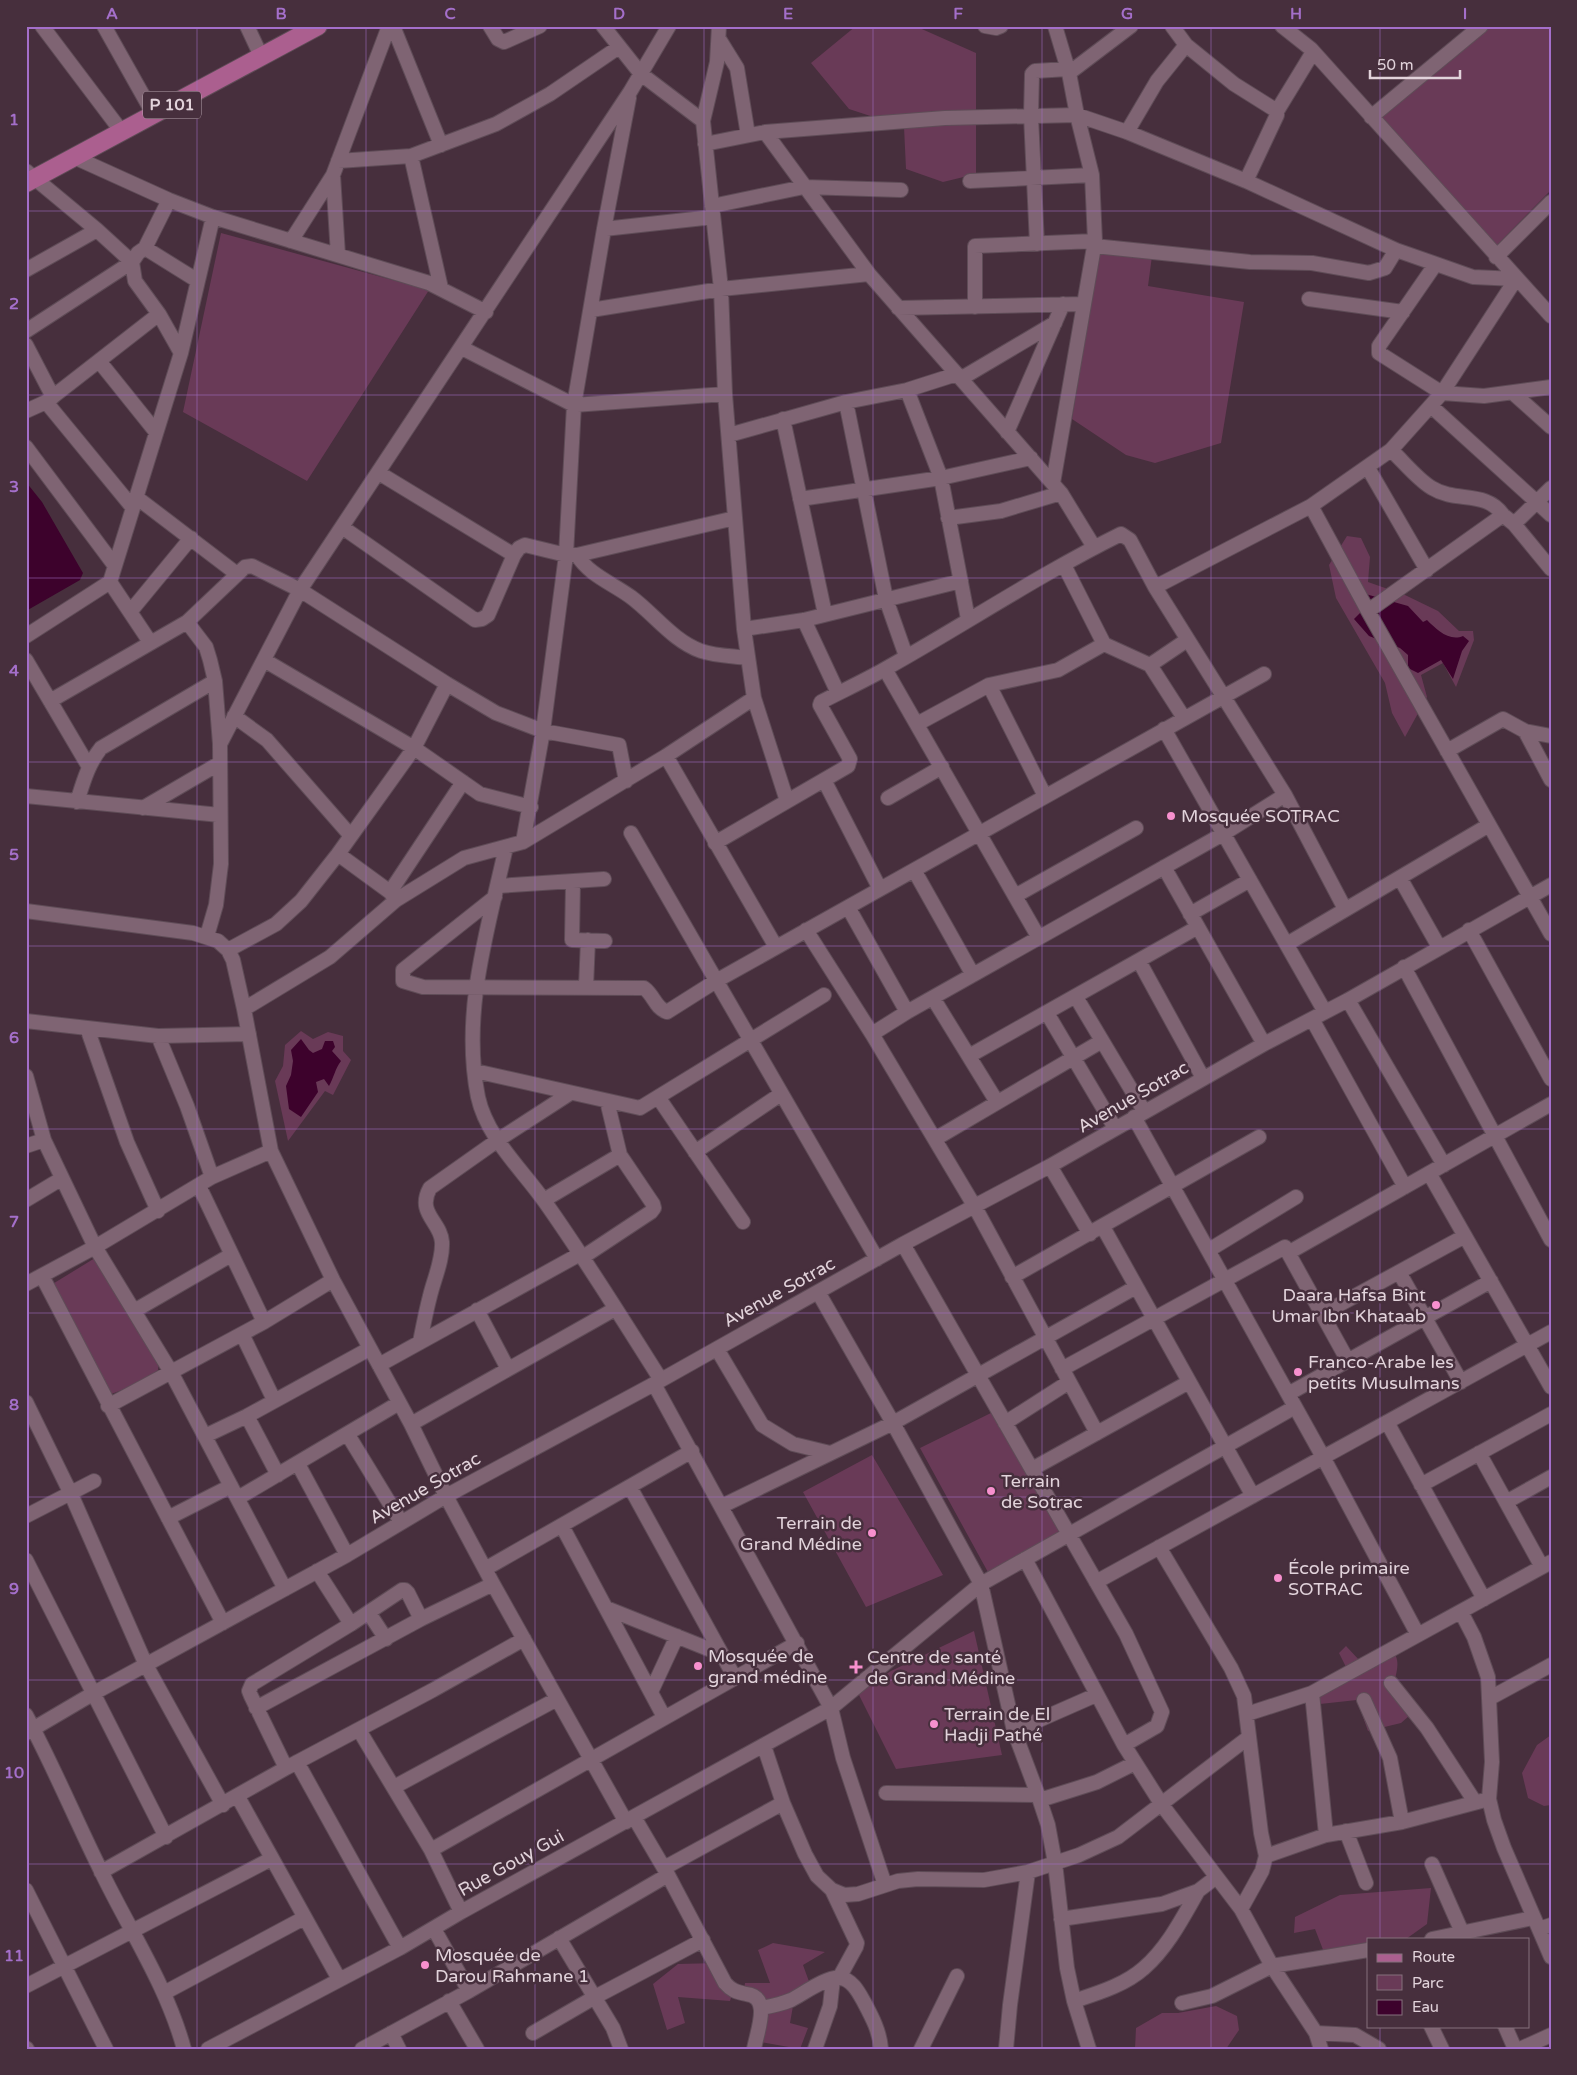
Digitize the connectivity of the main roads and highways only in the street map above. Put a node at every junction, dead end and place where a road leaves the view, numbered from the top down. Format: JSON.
{"nodes":[{"id":1,"x":318,"y":26,"type":"edge"},
{"id":2,"x":29,"y":177,"type":"edge"}],
"edges":[{"from":1,"to":2,"type":"main road","number":"P 101"}]}
